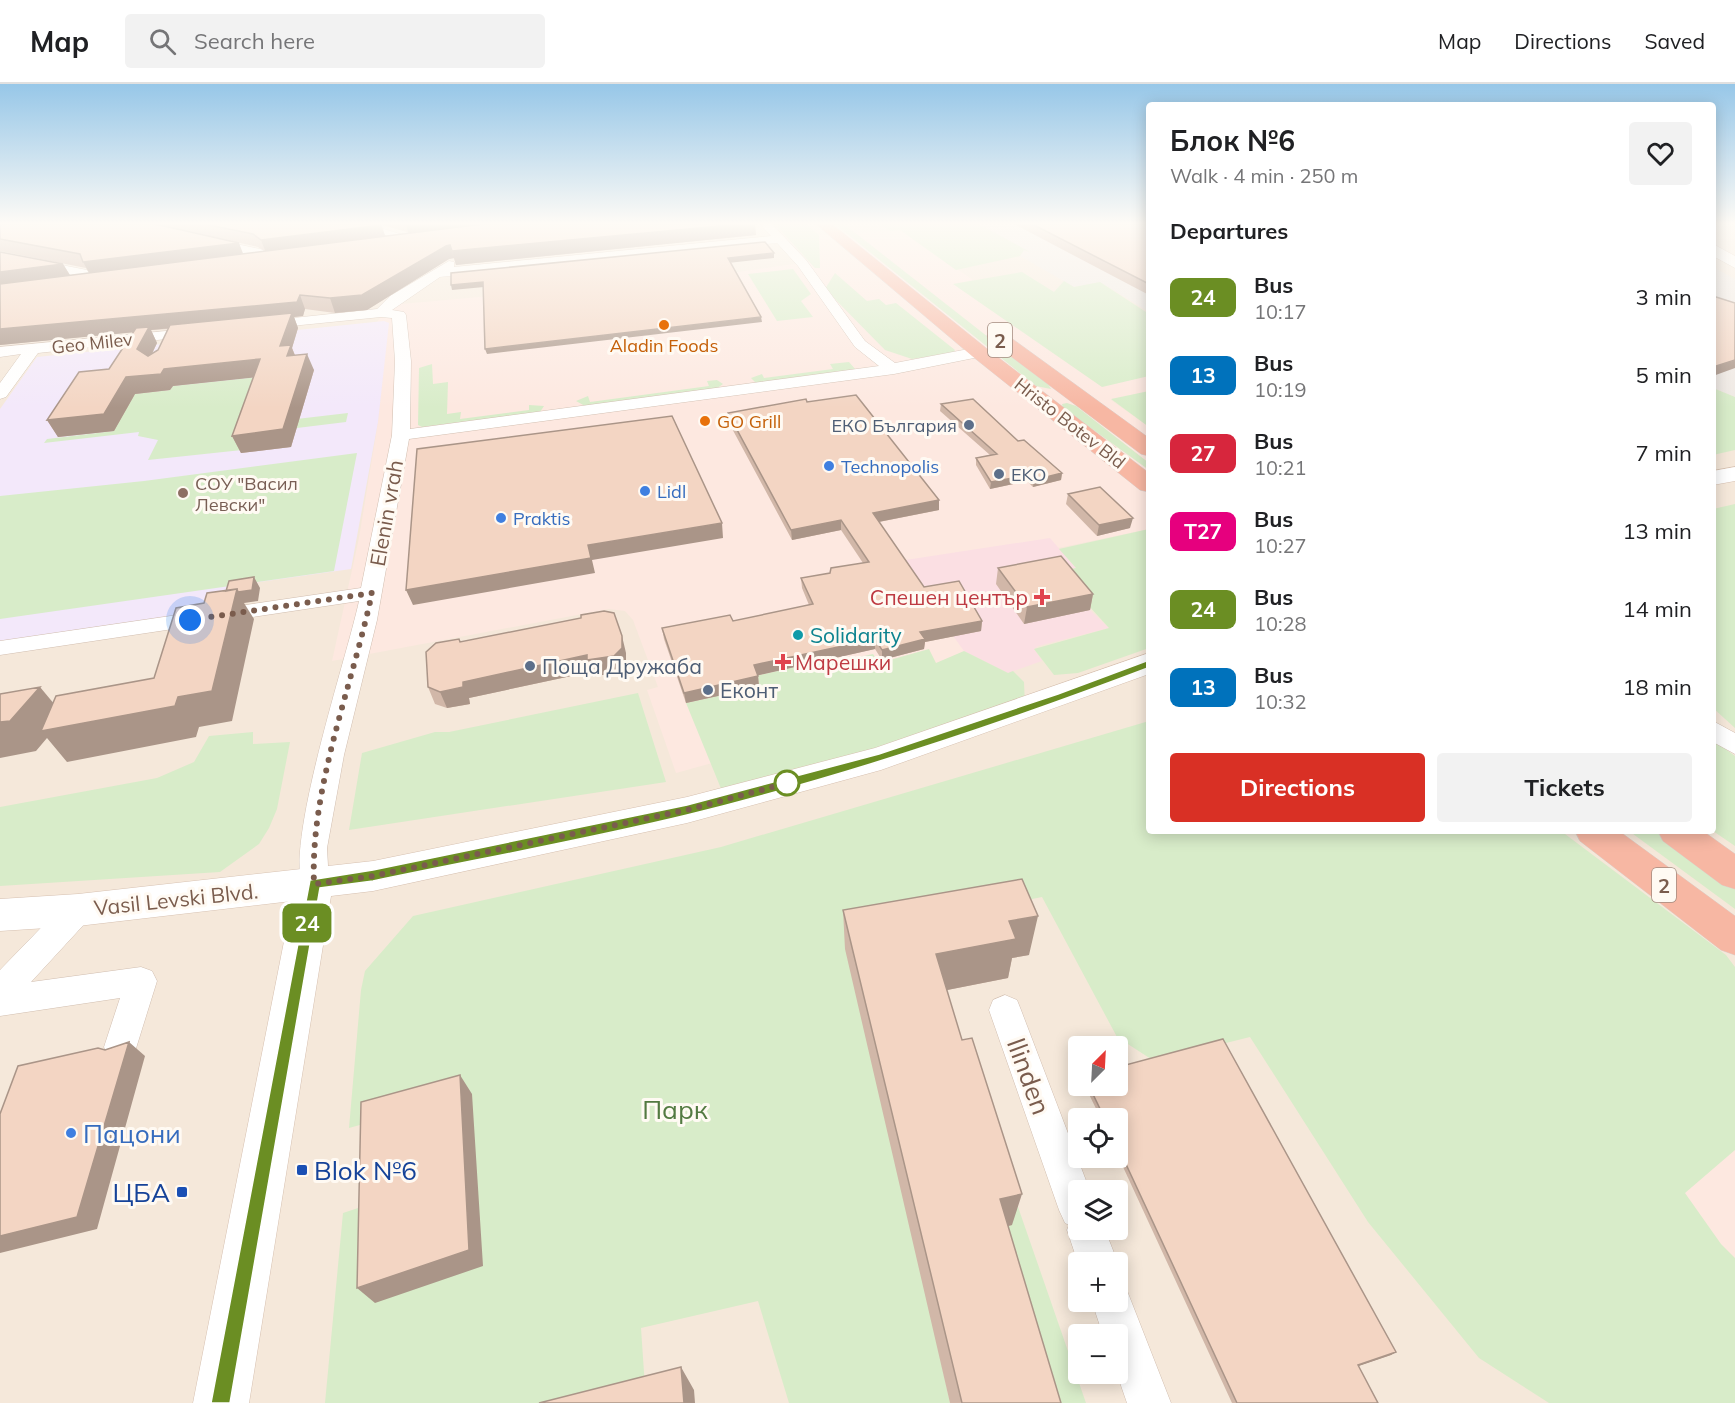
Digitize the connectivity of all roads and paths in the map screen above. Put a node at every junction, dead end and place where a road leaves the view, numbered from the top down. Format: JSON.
{"nodes":[{"id":1,"x":416,"y":286,"type":"edge"},
{"id":2,"x":818,"y":286,"type":"edge"},
{"id":3,"x":898,"y":286,"type":"edge"},
{"id":4,"x":390,"y":314,"type":"junction"},
{"id":5,"x":978,"y":322,"type":"dead end"},
{"id":6,"x":240,"y":328,"type":"edge"},
{"id":7,"x":218,"y":330,"type":"edge"},
{"id":8,"x":172,"y":334,"type":"junction"},
{"id":9,"x":33,"y":349,"type":"junction"},
{"id":10,"x":0,"y":352,"type":"edge"},
{"id":11,"x":979,"y":352,"type":"junction"},
{"id":12,"x":163,"y":353,"type":"edge"},
{"id":13,"x":894,"y":369,"type":"junction"},
{"id":14,"x":731,"y":372,"type":"dead end"},
{"id":15,"x":1066,"y":389,"type":"junction"},
{"id":16,"x":739,"y":391,"type":"junction"},
{"id":17,"x":0,"y":394,"type":"edge"},
{"id":18,"x":556,"y":395,"type":"dead end"},
{"id":19,"x":1034,"y":395,"type":"junction"},
{"id":20,"x":558,"y":414,"type":"junction"},
{"id":21,"x":400,"y":435,"type":"junction"},
{"id":22,"x":1146,"y":447,"type":"edge"},
{"id":23,"x":1735,"y":474,"type":"edge"},
{"id":24,"x":1716,"y":477,"type":"edge"},
{"id":25,"x":1146,"y":483,"type":"edge"},
{"id":26,"x":372,"y":593,"type":"junction"},
{"id":27,"x":0,"y":648,"type":"edge"},
{"id":28,"x":1146,"y":664,"type":"edge"},
{"id":29,"x":1716,"y":732,"type":"edge"},
{"id":30,"x":1735,"y":745,"type":"edge"},
{"id":31,"x":1597,"y":834,"type":"edge"},
{"id":32,"x":1680,"y":834,"type":"edge"},
{"id":33,"x":1735,"y":874,"type":"edge"},
{"id":34,"x":314,"y":884,"type":"junction"},
{"id":35,"x":78,"y":910,"type":"junction"},
{"id":36,"x":0,"y":915,"type":"edge"},
{"id":37,"x":1735,"y":938,"type":"edge"},
{"id":38,"x":0,"y":988,"type":"edge"},
{"id":39,"x":0,"y":1000,"type":"edge"},
{"id":40,"x":1005,"y":1010,"type":"dead end"},
{"id":41,"x":121,"y":1047,"type":"edge"},
{"id":42,"x":1068,"y":1183,"type":"edge"},
{"id":43,"x":1116,"y":1312,"type":"edge"},
{"id":44,"x":220,"y":1403,"type":"edge"},
{"id":45,"x":1149,"y":1403,"type":"edge"}],
"edges":[{"from":1,"to":4,"type":"street"},
{"from":2,"to":13,"type":"street"},
{"from":3,"to":11,"type":"highway","name":"Hristo Botev Bld","number":"2"},
{"from":4,"to":6,"type":"street"},
{"from":4,"to":21,"type":"street","name":"Elenin vrah"},
{"from":5,"to":15,"type":"highway","name":"Hristo Botev Bld","number":"2"},
{"from":7,"to":8,"type":"street","name":"Geo Milev"},
{"from":8,"to":9,"type":"street","name":"Geo Milev"},
{"from":8,"to":12,"type":"street"},
{"from":9,"to":10,"type":"street","name":"Geo Milev"},
{"from":9,"to":17,"type":"street"},
{"from":11,"to":13,"type":"street"},
{"from":11,"to":19,"type":"highway","name":"Hristo Botev Bld","number":"2"},
{"from":13,"to":16,"type":"street"},
{"from":14,"to":16,"type":"street"},
{"from":15,"to":19,"type":"highway"},
{"from":15,"to":22,"type":"highway","name":"Hristo Botev Bld","number":"2"},
{"from":16,"to":20,"type":"street"},
{"from":18,"to":20,"type":"street"},
{"from":19,"to":25,"type":"highway","name":"Hristo Botev Bld","number":"2"},
{"from":20,"to":21,"type":"street"},
{"from":21,"to":26,"type":"street","name":"Elenin vrah"},
{"from":23,"to":24,"type":"main road"},
{"from":26,"to":27,"type":"street"},
{"from":26,"to":34,"type":"street","name":"Elenin vrah"},
{"from":28,"to":34,"type":"main road","name":"Vasil Levski Blvd."},
{"from":29,"to":30,"type":"street"},
{"from":31,"to":37,"type":"highway","number":"2"},
{"from":32,"to":33,"type":"highway","number":"2"},
{"from":34,"to":35,"type":"main road","name":"Vasil Levski Blvd."},
{"from":34,"to":44,"type":"main road"},
{"from":35,"to":36,"type":"main road","name":"Vasil Levski Blvd."},
{"from":35,"to":38,"type":"street"},
{"from":39,"to":41,"type":"street"},
{"from":40,"to":42,"type":"street","name":"Ilinden"},
{"from":43,"to":45,"type":"street"}]}
